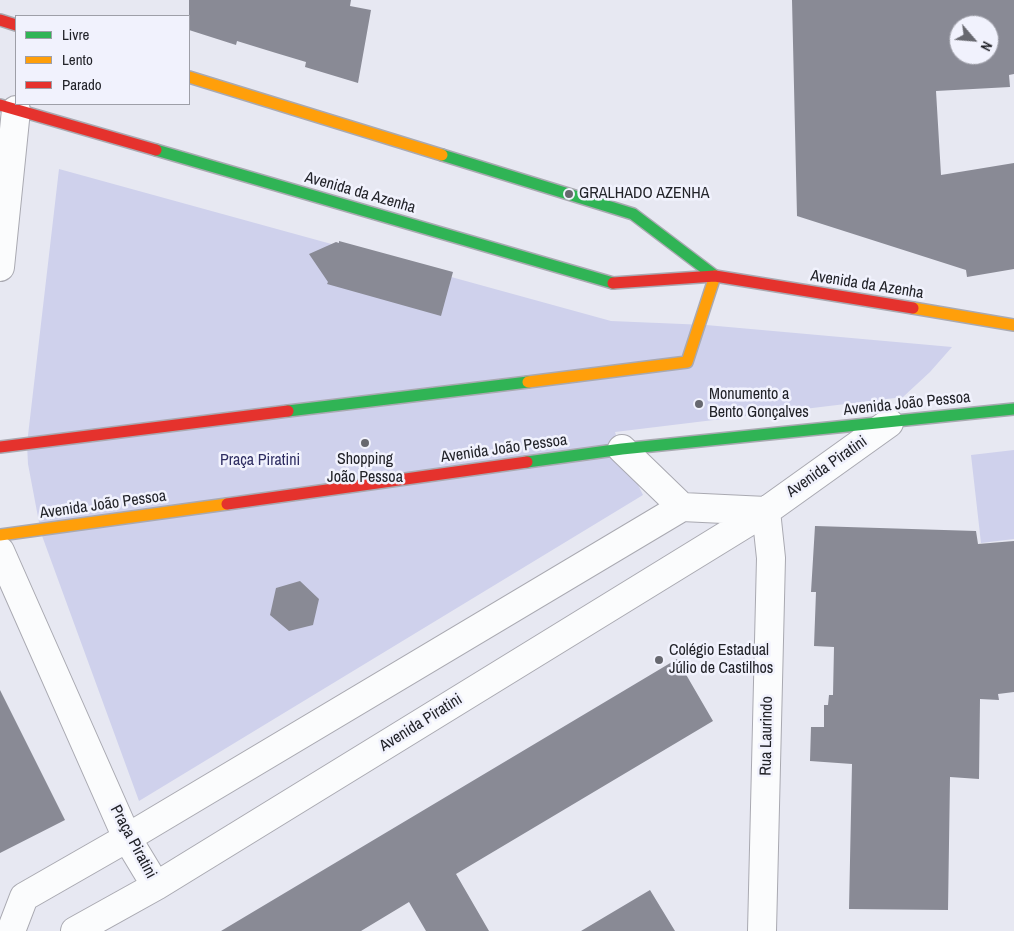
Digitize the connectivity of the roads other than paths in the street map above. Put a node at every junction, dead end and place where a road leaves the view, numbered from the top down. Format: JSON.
{"nodes":[{"id":1,"x":0,"y":20,"type":"edge"},
{"id":2,"x":15,"y":25,"type":"edge"},
{"id":3,"x":190,"y":77,"type":"edge"},
{"id":4,"x":8,"y":108,"type":"edge"},
{"id":5,"x":0,"y":267,"type":"edge"},
{"id":6,"x":715,"y":276,"type":"junction"},
{"id":7,"x":1014,"y":325,"type":"edge"},
{"id":8,"x":1014,"y":409,"type":"edge"},
{"id":9,"x":889,"y":423,"type":"junction"},
{"id":10,"x":0,"y":447,"type":"edge"},
{"id":11,"x":622,"y":449,"type":"junction"},
{"id":12,"x":682,"y":507,"type":"junction"},
{"id":13,"x":766,"y":511,"type":"junction"},
{"id":14,"x":0,"y":535,"type":"edge"},
{"id":15,"x":0,"y":551,"type":"edge"},
{"id":16,"x":128,"y":838,"type":"junction"},
{"id":17,"x":156,"y":886,"type":"junction"},
{"id":18,"x":11,"y":931,"type":"edge"},
{"id":19,"x":75,"y":931,"type":"edge"},
{"id":20,"x":762,"y":931,"type":"edge"}],
"edges":[{"from":1,"to":2,"type":"main road"},
{"from":3,"to":6,"type":"main road","name":"Avenida da Azenha"},
{"from":4,"to":5,"type":"street"},
{"from":4,"to":6,"type":"main road","name":"Avenida da Azenha"},
{"from":6,"to":7,"type":"main road","name":"Avenida da Azenha"},
{"from":6,"to":10,"type":"main road"},
{"from":8,"to":9,"type":"main road","name":"Avenida João Pessoa"},
{"from":9,"to":11,"type":"main road","name":"Avenida João Pessoa"},
{"from":9,"to":13,"type":"street","name":"Avenida Piratini"},
{"from":11,"to":12,"type":"street"},
{"from":11,"to":14,"type":"main road","name":"Avenida João Pessoa"},
{"from":12,"to":13,"type":"street"},
{"from":12,"to":16,"type":"street"},
{"from":13,"to":17,"type":"street","name":"Avenida Piratini"},
{"from":13,"to":20,"type":"street","name":"Rua Laurindo"},
{"from":15,"to":16,"type":"street","name":"Praça Piratini"},
{"from":16,"to":17,"type":"street","name":"Praça Piratini"},
{"from":16,"to":18,"type":"street"},
{"from":17,"to":19,"type":"street","name":"Avenida Piratini"}]}
